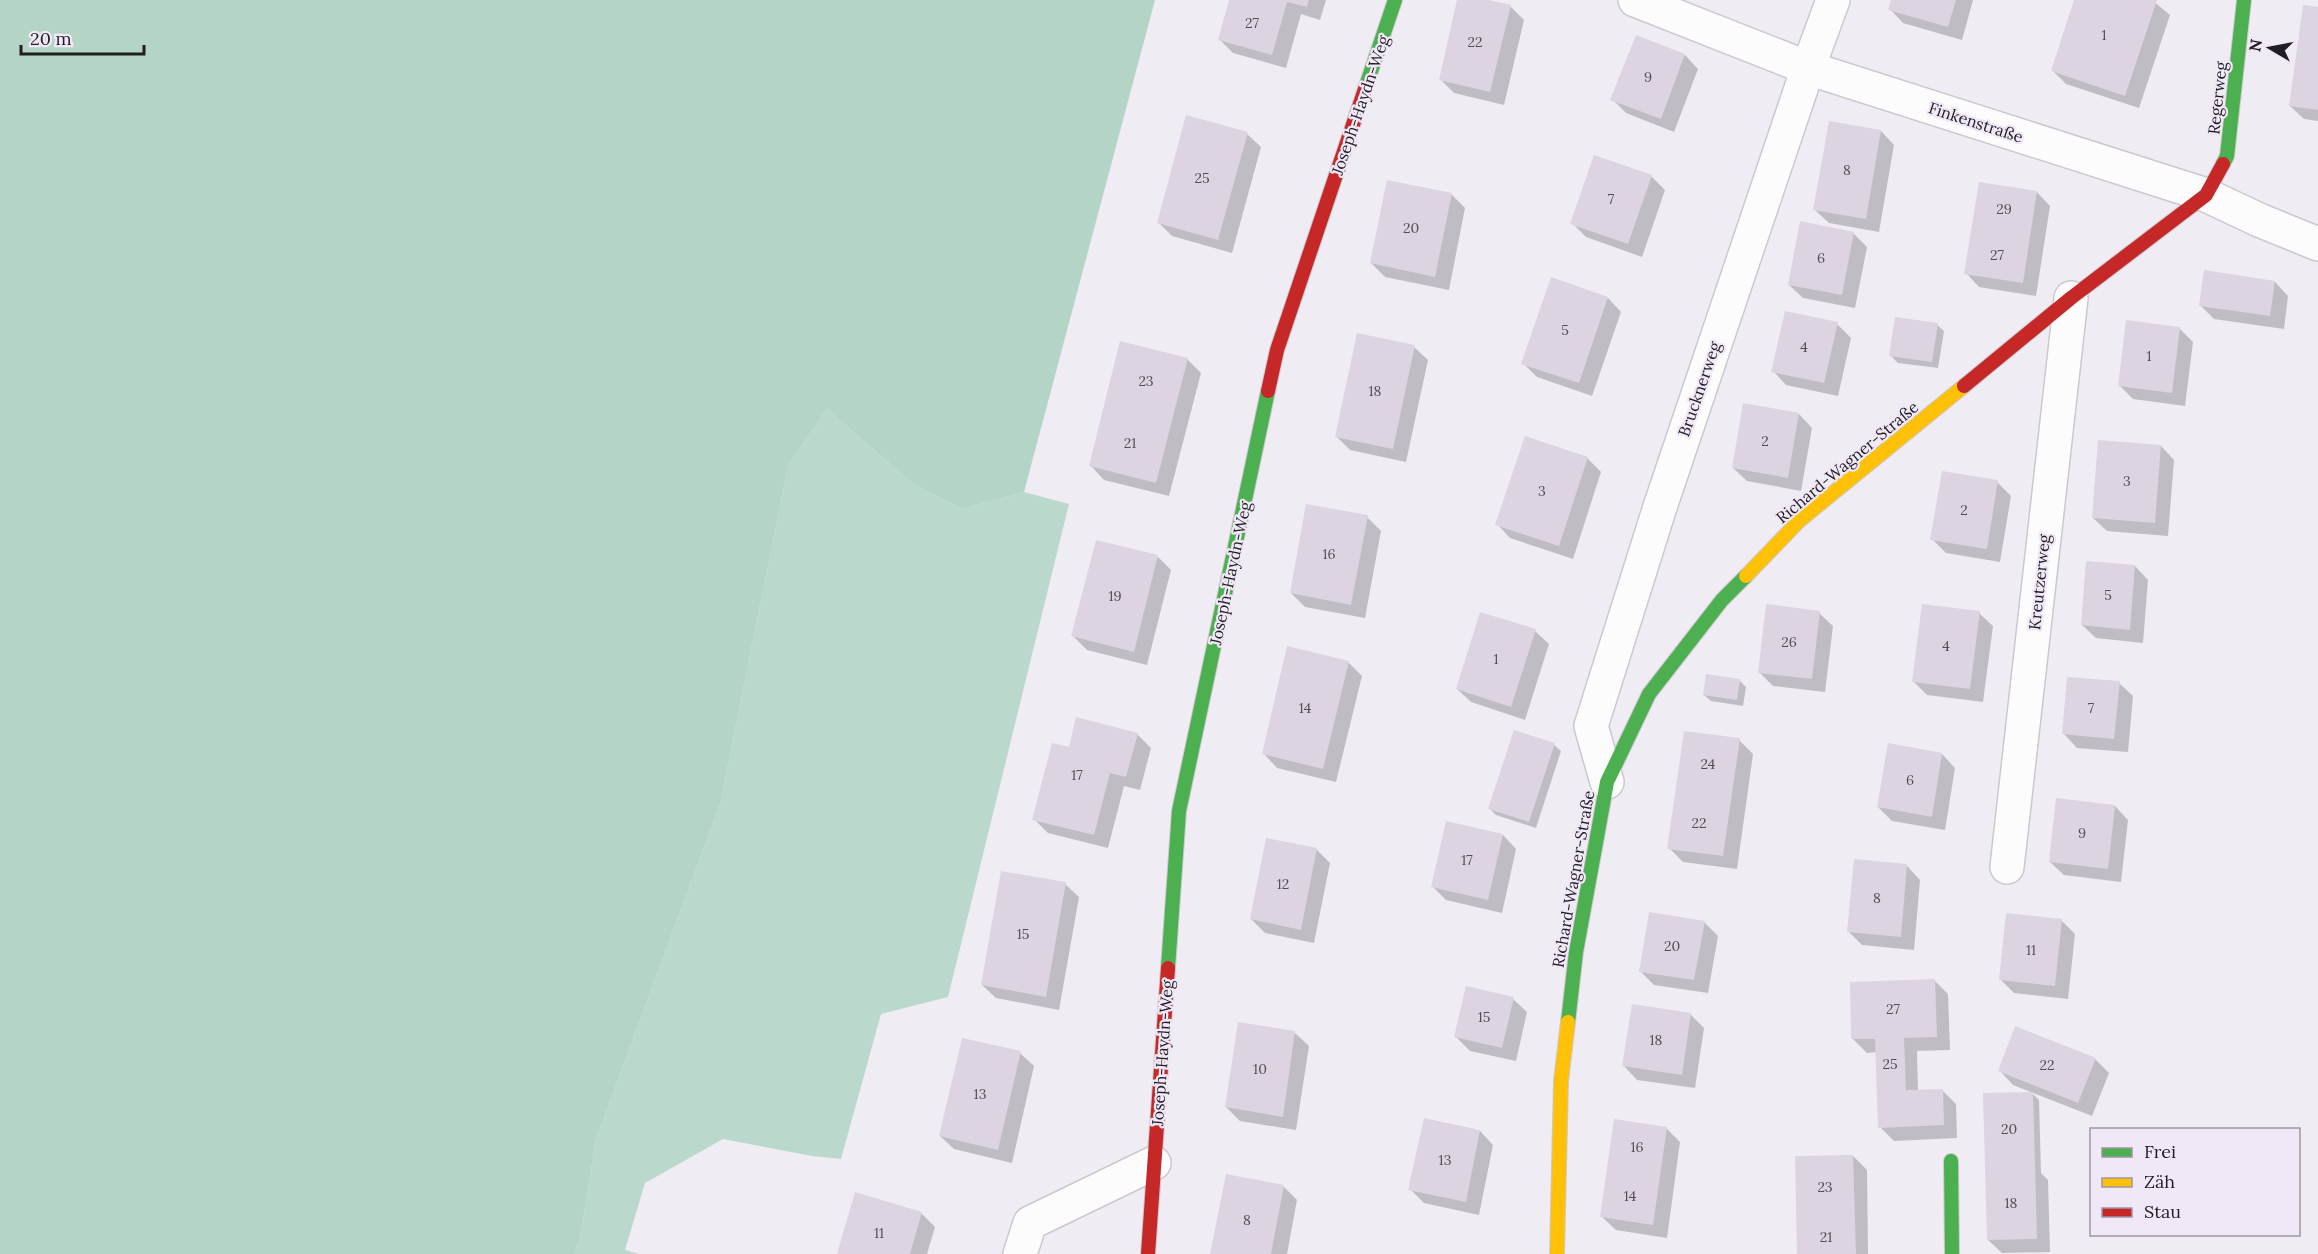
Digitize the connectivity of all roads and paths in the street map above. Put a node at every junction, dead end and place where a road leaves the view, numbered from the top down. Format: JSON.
{"nodes":[{"id":1,"x":1395,"y":0,"type":"edge"},
{"id":2,"x":1635,"y":0,"type":"edge"},
{"id":3,"x":1833,"y":0,"type":"edge"},
{"id":4,"x":2244,"y":0,"type":"edge"},
{"id":5,"x":1808,"y":68,"type":"junction"},
{"id":6,"x":2206,"y":195,"type":"junction"},
{"id":7,"x":2318,"y":244,"type":"edge"},
{"id":8,"x":2071,"y":298,"type":"junction"},
{"id":9,"x":1607,"y":782,"type":"junction"},
{"id":10,"x":2007,"y":867,"type":"dead end"},
{"id":11,"x":1951,"y":1161,"type":"dead end"},
{"id":12,"x":1154,"y":1163,"type":"junction"},
{"id":13,"x":1020,"y":1254,"type":"edge"},
{"id":14,"x":1148,"y":1254,"type":"edge"},
{"id":15,"x":1557,"y":1254,"type":"edge"},
{"id":16,"x":1952,"y":1254,"type":"edge"}],
"edges":[{"from":1,"to":12,"type":"street","name":"Joseph-Haydn-Weg"},
{"from":2,"to":5,"type":"street","name":"Finkenstraße"},
{"from":3,"to":5,"type":"street","name":"Brucknerweg"},
{"from":4,"to":6,"type":"street","name":"Regerweg"},
{"from":5,"to":6,"type":"street","name":"Finkenstraße"},
{"from":5,"to":9,"type":"street","name":"Brucknerweg"},
{"from":6,"to":7,"type":"street","name":"Finkenstraße"},
{"from":6,"to":8,"type":"street","name":"Richard-Wagner-Straße"},
{"from":8,"to":9,"type":"street","name":"Richard-Wagner-Straße"},
{"from":8,"to":10,"type":"street","name":"Kreutzerweg"},
{"from":9,"to":15,"type":"street","name":"Richard-Wagner-Straße"},
{"from":11,"to":16,"type":"street"},
{"from":12,"to":13,"type":"street"},
{"from":12,"to":14,"type":"street","name":"Joseph-Haydn-Weg"}]}
